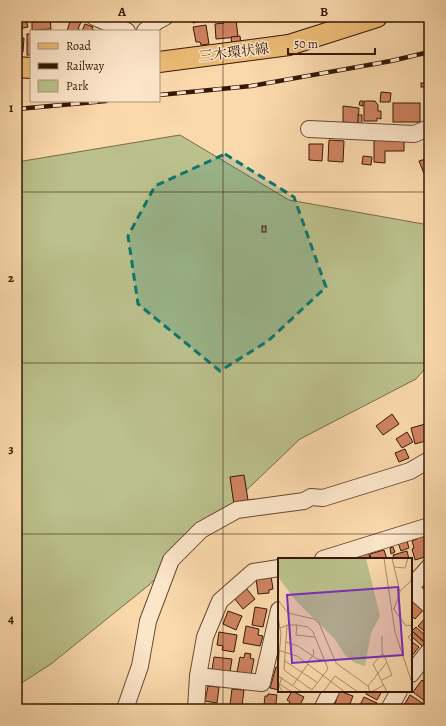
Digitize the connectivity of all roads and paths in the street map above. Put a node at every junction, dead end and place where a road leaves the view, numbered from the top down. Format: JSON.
{"nodes":[{"id":1,"x":94,"y":17,"type":"edge"},
{"id":2,"x":165,"y":17,"type":"edge"},
{"id":3,"x":377,"y":17,"type":"edge"},
{"id":4,"x":126,"y":30,"type":"edge"},
{"id":5,"x":146,"y":30,"type":"edge"},
{"id":6,"x":160,"y":62,"type":"edge"},
{"id":7,"x":17,"y":67,"type":"edge"},
{"id":8,"x":30,"y":68,"type":"edge"},
{"id":9,"x":309,"y":129,"type":"dead end"},
{"id":10,"x":426,"y":133,"type":"edge"},
{"id":11,"x":429,"y":460,"type":"edge"},
{"id":12,"x":429,"y":526,"type":"edge"},
{"id":13,"x":326,"y":558,"type":"edge"},
{"id":14,"x":429,"y":566,"type":"edge"},
{"id":15,"x":278,"y":568,"type":"edge"},
{"id":16,"x":412,"y":587,"type":"edge"},
{"id":17,"x":412,"y":589,"type":"edge"},
{"id":18,"x":429,"y":604,"type":"edge"},
{"id":19,"x":278,"y":614,"type":"edge"},
{"id":20,"x":429,"y":651,"type":"edge"},
{"id":21,"x":412,"y":673,"type":"edge"},
{"id":22,"x":198,"y":676,"type":"junction"},
{"id":23,"x":330,"y":692,"type":"edge"},
{"id":24,"x":398,"y":692,"type":"edge"},
{"id":25,"x":125,"y":709,"type":"edge"},
{"id":26,"x":196,"y":709,"type":"edge"},
{"id":27,"x":322,"y":709,"type":"edge"},
{"id":28,"x":389,"y":709,"type":"edge"}],
"edges":[{"from":1,"to":4,"type":"street"},
{"from":2,"to":5,"type":"street"},
{"from":3,"to":6,"type":"main road","name":"三木環状線"},
{"from":7,"to":8,"type":"main road"},
{"from":9,"to":10,"type":"street"},
{"from":11,"to":25,"type":"street"},
{"from":12,"to":13,"type":"street"},
{"from":14,"to":16,"type":"street"},
{"from":15,"to":22,"type":"street"},
{"from":17,"to":18,"type":"street"},
{"from":19,"to":22,"type":"street"},
{"from":20,"to":21,"type":"street"},
{"from":22,"to":26,"type":"street"},
{"from":23,"to":27,"type":"street"},
{"from":24,"to":28,"type":"street"}]}
